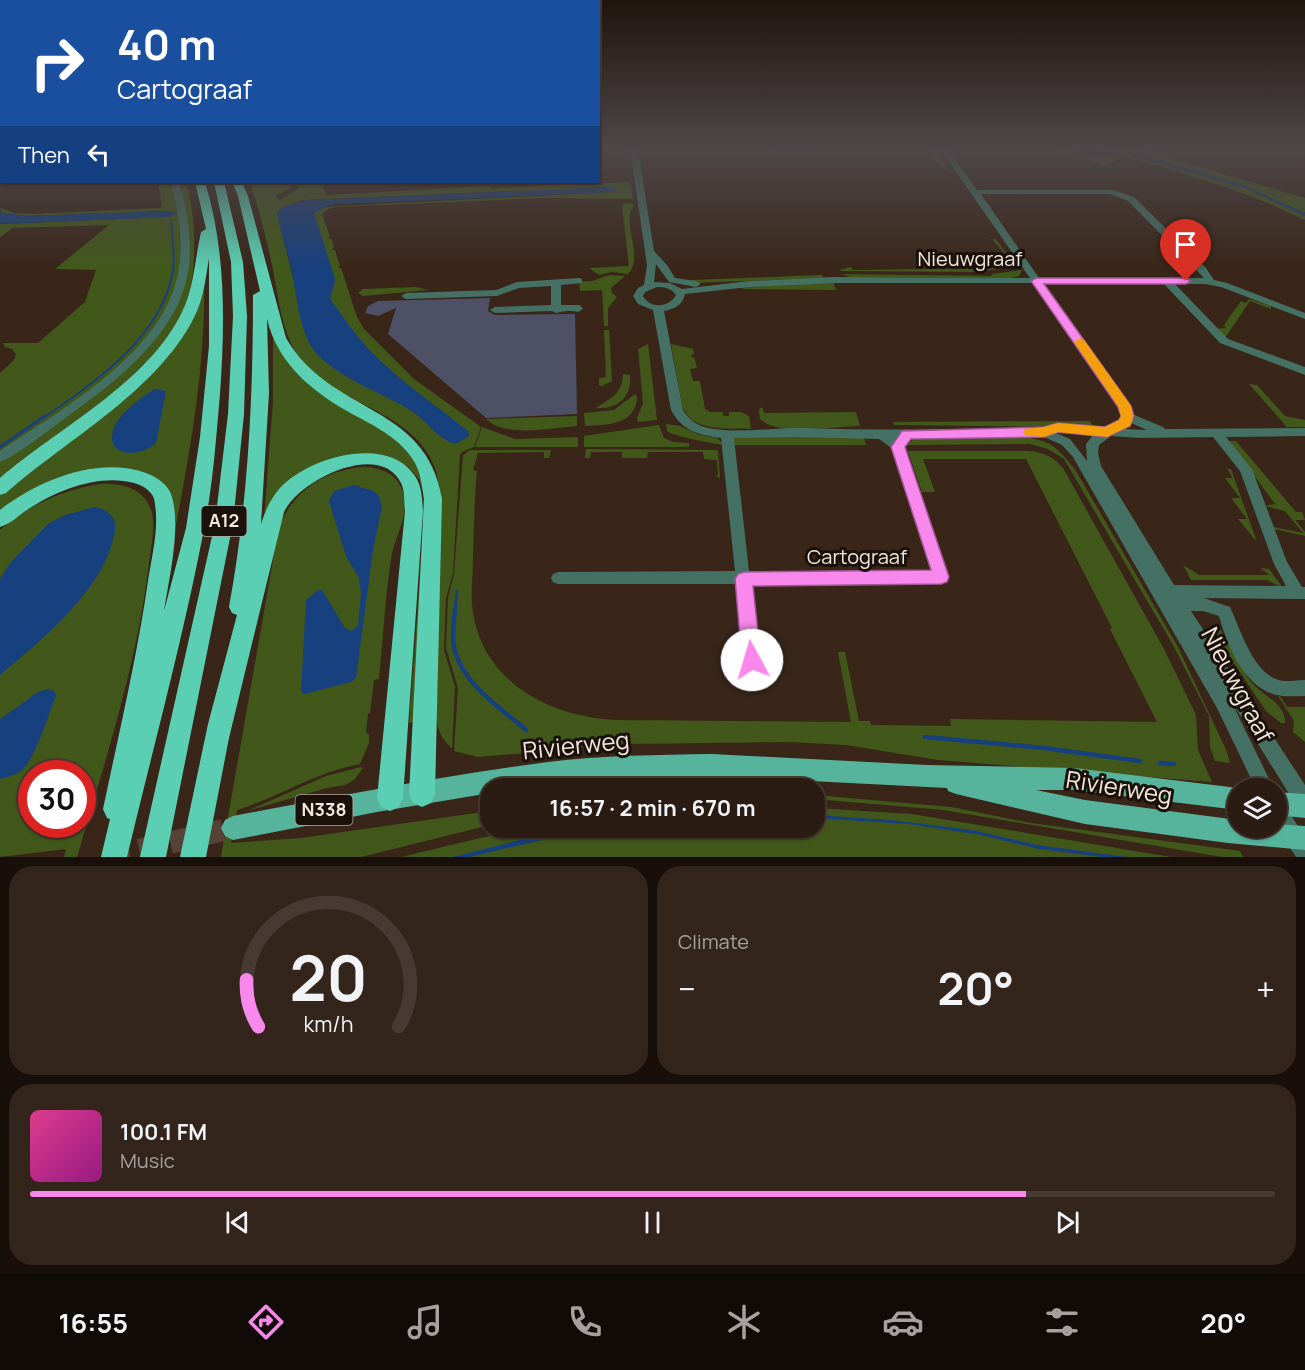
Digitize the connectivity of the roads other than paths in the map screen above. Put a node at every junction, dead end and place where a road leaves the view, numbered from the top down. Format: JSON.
{"nodes":[{"id":1,"x":176,"y":189,"type":"edge"},
{"id":2,"x":202,"y":189,"type":"edge"},
{"id":3,"x":221,"y":189,"type":"edge"},
{"id":4,"x":240,"y":189,"type":"edge"},
{"id":5,"x":640,"y":189,"type":"edge"},
{"id":6,"x":973,"y":189,"type":"edge"},
{"id":7,"x":975,"y":192,"type":"junction"},
{"id":8,"x":210,"y":217,"type":"junction"},
{"id":9,"x":649,"y":251,"type":"junction"},
{"id":10,"x":256,"y":255,"type":"junction"},
{"id":11,"x":579,"y":280,"type":"dead end"},
{"id":12,"x":1036,"y":281,"type":"junction"},
{"id":13,"x":1167,"y":281,"type":"junction"},
{"id":14,"x":1210,"y":282,"type":"junction"},
{"id":15,"x":556,"y":283,"type":"junction"},
{"id":16,"x":749,"y":284,"type":"junction"},
{"id":17,"x":654,"y":285,"type":"junction"},
{"id":18,"x":679,"y":292,"type":"junction"},
{"id":19,"x":497,"y":294,"type":"junction"},
{"id":20,"x":406,"y":296,"type":"dead end"},
{"id":21,"x":658,"y":308,"type":"junction"},
{"id":22,"x":556,"y":309,"type":"junction"},
{"id":23,"x":578,"y":309,"type":"dead end"},
{"id":24,"x":1305,"y":316,"type":"edge"},
{"id":25,"x":1305,"y":371,"type":"edge"},
{"id":26,"x":1127,"y":416,"type":"junction"},
{"id":27,"x":949,"y":432,"type":"junction"},
{"id":28,"x":1044,"y":432,"type":"junction"},
{"id":29,"x":1107,"y":432,"type":"junction"},
{"id":30,"x":1174,"y":432,"type":"junction"},
{"id":31,"x":1215,"y":432,"type":"junction"},
{"id":32,"x":1305,"y":432,"type":"edge"},
{"id":33,"x":727,"y":433,"type":"junction"},
{"id":34,"x":799,"y":433,"type":"junction"},
{"id":35,"x":902,"y":441,"type":"junction"},
{"id":36,"x":0,"y":457,"type":"edge"},
{"id":37,"x":0,"y":488,"type":"edge"},
{"id":38,"x":0,"y":520,"type":"edge"},
{"id":39,"x":558,"y":578,"type":"dead end"},
{"id":40,"x":730,"y":579,"type":"junction"},
{"id":41,"x":1232,"y":592,"type":"junction"},
{"id":42,"x":1301,"y":593,"type":"edge"},
{"id":43,"x":1167,"y":598,"type":"junction"},
{"id":44,"x":1225,"y":612,"type":"junction"},
{"id":45,"x":752,"y":660,"type":"dead end"},
{"id":46,"x":1305,"y":688,"type":"edge"},
{"id":47,"x":218,"y":736,"type":"junction"},
{"id":48,"x":927,"y":776,"type":"junction"},
{"id":49,"x":1260,"y":778,"type":"edge"},
{"id":50,"x":422,"y":794,"type":"junction"},
{"id":51,"x":390,"y":798,"type":"junction"},
{"id":52,"x":1227,"y":798,"type":"edge"},
{"id":53,"x":1305,"y":801,"type":"edge"},
{"id":54,"x":1287,"y":804,"type":"edge"},
{"id":55,"x":1305,"y":806,"type":"edge"},
{"id":56,"x":1287,"y":825,"type":"edge"},
{"id":57,"x":233,"y":828,"type":"tunnel mouth"},
{"id":58,"x":1301,"y":843,"type":"edge"},
{"id":59,"x":107,"y":857,"type":"edge"},
{"id":60,"x":114,"y":857,"type":"edge"},
{"id":61,"x":153,"y":857,"type":"edge"},
{"id":62,"x":193,"y":857,"type":"edge"}],
"edges":[{"from":1,"to":36,"type":"street"},
{"from":2,"to":8,"type":"highway","number":"A12"},
{"from":3,"to":61,"type":"highway","number":"A12"},
{"from":4,"to":10,"type":"highway","number":"A12"},
{"from":5,"to":9,"type":"street","name":"Nieuwgraaf"},
{"from":6,"to":7,"type":"street"},
{"from":7,"to":12,"type":"street"},
{"from":7,"to":14,"type":"street"},
{"from":8,"to":37,"type":"highway","number":"A12"},
{"from":8,"to":60,"type":"highway","number":"A12"},
{"from":9,"to":16,"type":"street","name":"Nieuwgraaf"},
{"from":9,"to":17,"type":"street","name":"Nieuwgraaf"},
{"from":10,"to":47,"type":"highway","number":"A12"},
{"from":10,"to":50,"type":"highway","number":"A12"},
{"from":11,"to":15,"type":"street"},
{"from":12,"to":13,"type":"street"},
{"from":12,"to":16,"type":"street","name":"Nieuwgraaf"},
{"from":12,"to":26,"type":"street","name":"Nieuwgraaf"},
{"from":13,"to":14,"type":"street"},
{"from":13,"to":25,"type":"street"},
{"from":14,"to":24,"type":"street"},
{"from":15,"to":19,"type":"street"},
{"from":15,"to":22,"type":"street"},
{"from":16,"to":18,"type":"street","name":"Nieuwgraaf"},
{"from":17,"to":18,"type":"street"},
{"from":17,"to":21,"type":"street","name":"Nieuwgraaf"},
{"from":18,"to":21,"type":"street"},
{"from":19,"to":20,"type":"street"},
{"from":19,"to":22,"type":"street"},
{"from":21,"to":33,"type":"street","name":"Nieuwgraaf"},
{"from":22,"to":23,"type":"street"},
{"from":26,"to":29,"type":"street","name":"Nieuwgraaf"},
{"from":26,"to":30,"type":"street"},
{"from":27,"to":28,"type":"street","name":"Nieuwgraaf"},
{"from":27,"to":34,"type":"street","name":"Nieuwgraaf"},
{"from":27,"to":35,"type":"street","name":"Nieuwgraaf"},
{"from":28,"to":29,"type":"street","name":"Nieuwgraaf"},
{"from":28,"to":43,"type":"street","name":"Nieuwgraaf"},
{"from":29,"to":30,"type":"street"},
{"from":29,"to":43,"type":"street","name":"Nieuwgraaf"},
{"from":30,"to":31,"type":"street"},
{"from":31,"to":32,"type":"street"},
{"from":31,"to":42,"type":"street"},
{"from":33,"to":34,"type":"street","name":"Nieuwgraaf"},
{"from":33,"to":40,"type":"street"},
{"from":34,"to":35,"type":"street","name":"Nieuwgraaf"},
{"from":35,"to":40,"type":"street","name":"Cartograaf"},
{"from":38,"to":59,"type":"highway"},
{"from":39,"to":40,"type":"street"},
{"from":40,"to":45,"type":"street"},
{"from":41,"to":42,"type":"street"},
{"from":41,"to":43,"type":"street"},
{"from":41,"to":44,"type":"street","name":"Nieuwgraaf"},
{"from":43,"to":44,"type":"street","name":"Nieuwgraaf"},
{"from":43,"to":49,"type":"street","name":"Nieuwgraaf"},
{"from":43,"to":53,"type":"street","name":"Nieuwgraaf"},
{"from":44,"to":46,"type":"street","name":"Nieuwgraaf"},
{"from":47,"to":51,"type":"highway","number":"A12"},
{"from":47,"to":62,"type":"highway","number":"A12"},
{"from":48,"to":50,"type":"main road","name":"Rivierweg"},
{"from":48,"to":52,"type":"main road","name":"Rivierweg"},
{"from":48,"to":58,"type":"main road","name":"Rivierweg"},
{"from":50,"to":51,"type":"main road","name":"Rivierweg","number":"N338"},
{"from":51,"to":57,"type":"main road","name":"Rivierweg","number":"N338"},
{"from":54,"to":55,"type":"main road"},
{"from":56,"to":58,"type":"street"}]}
